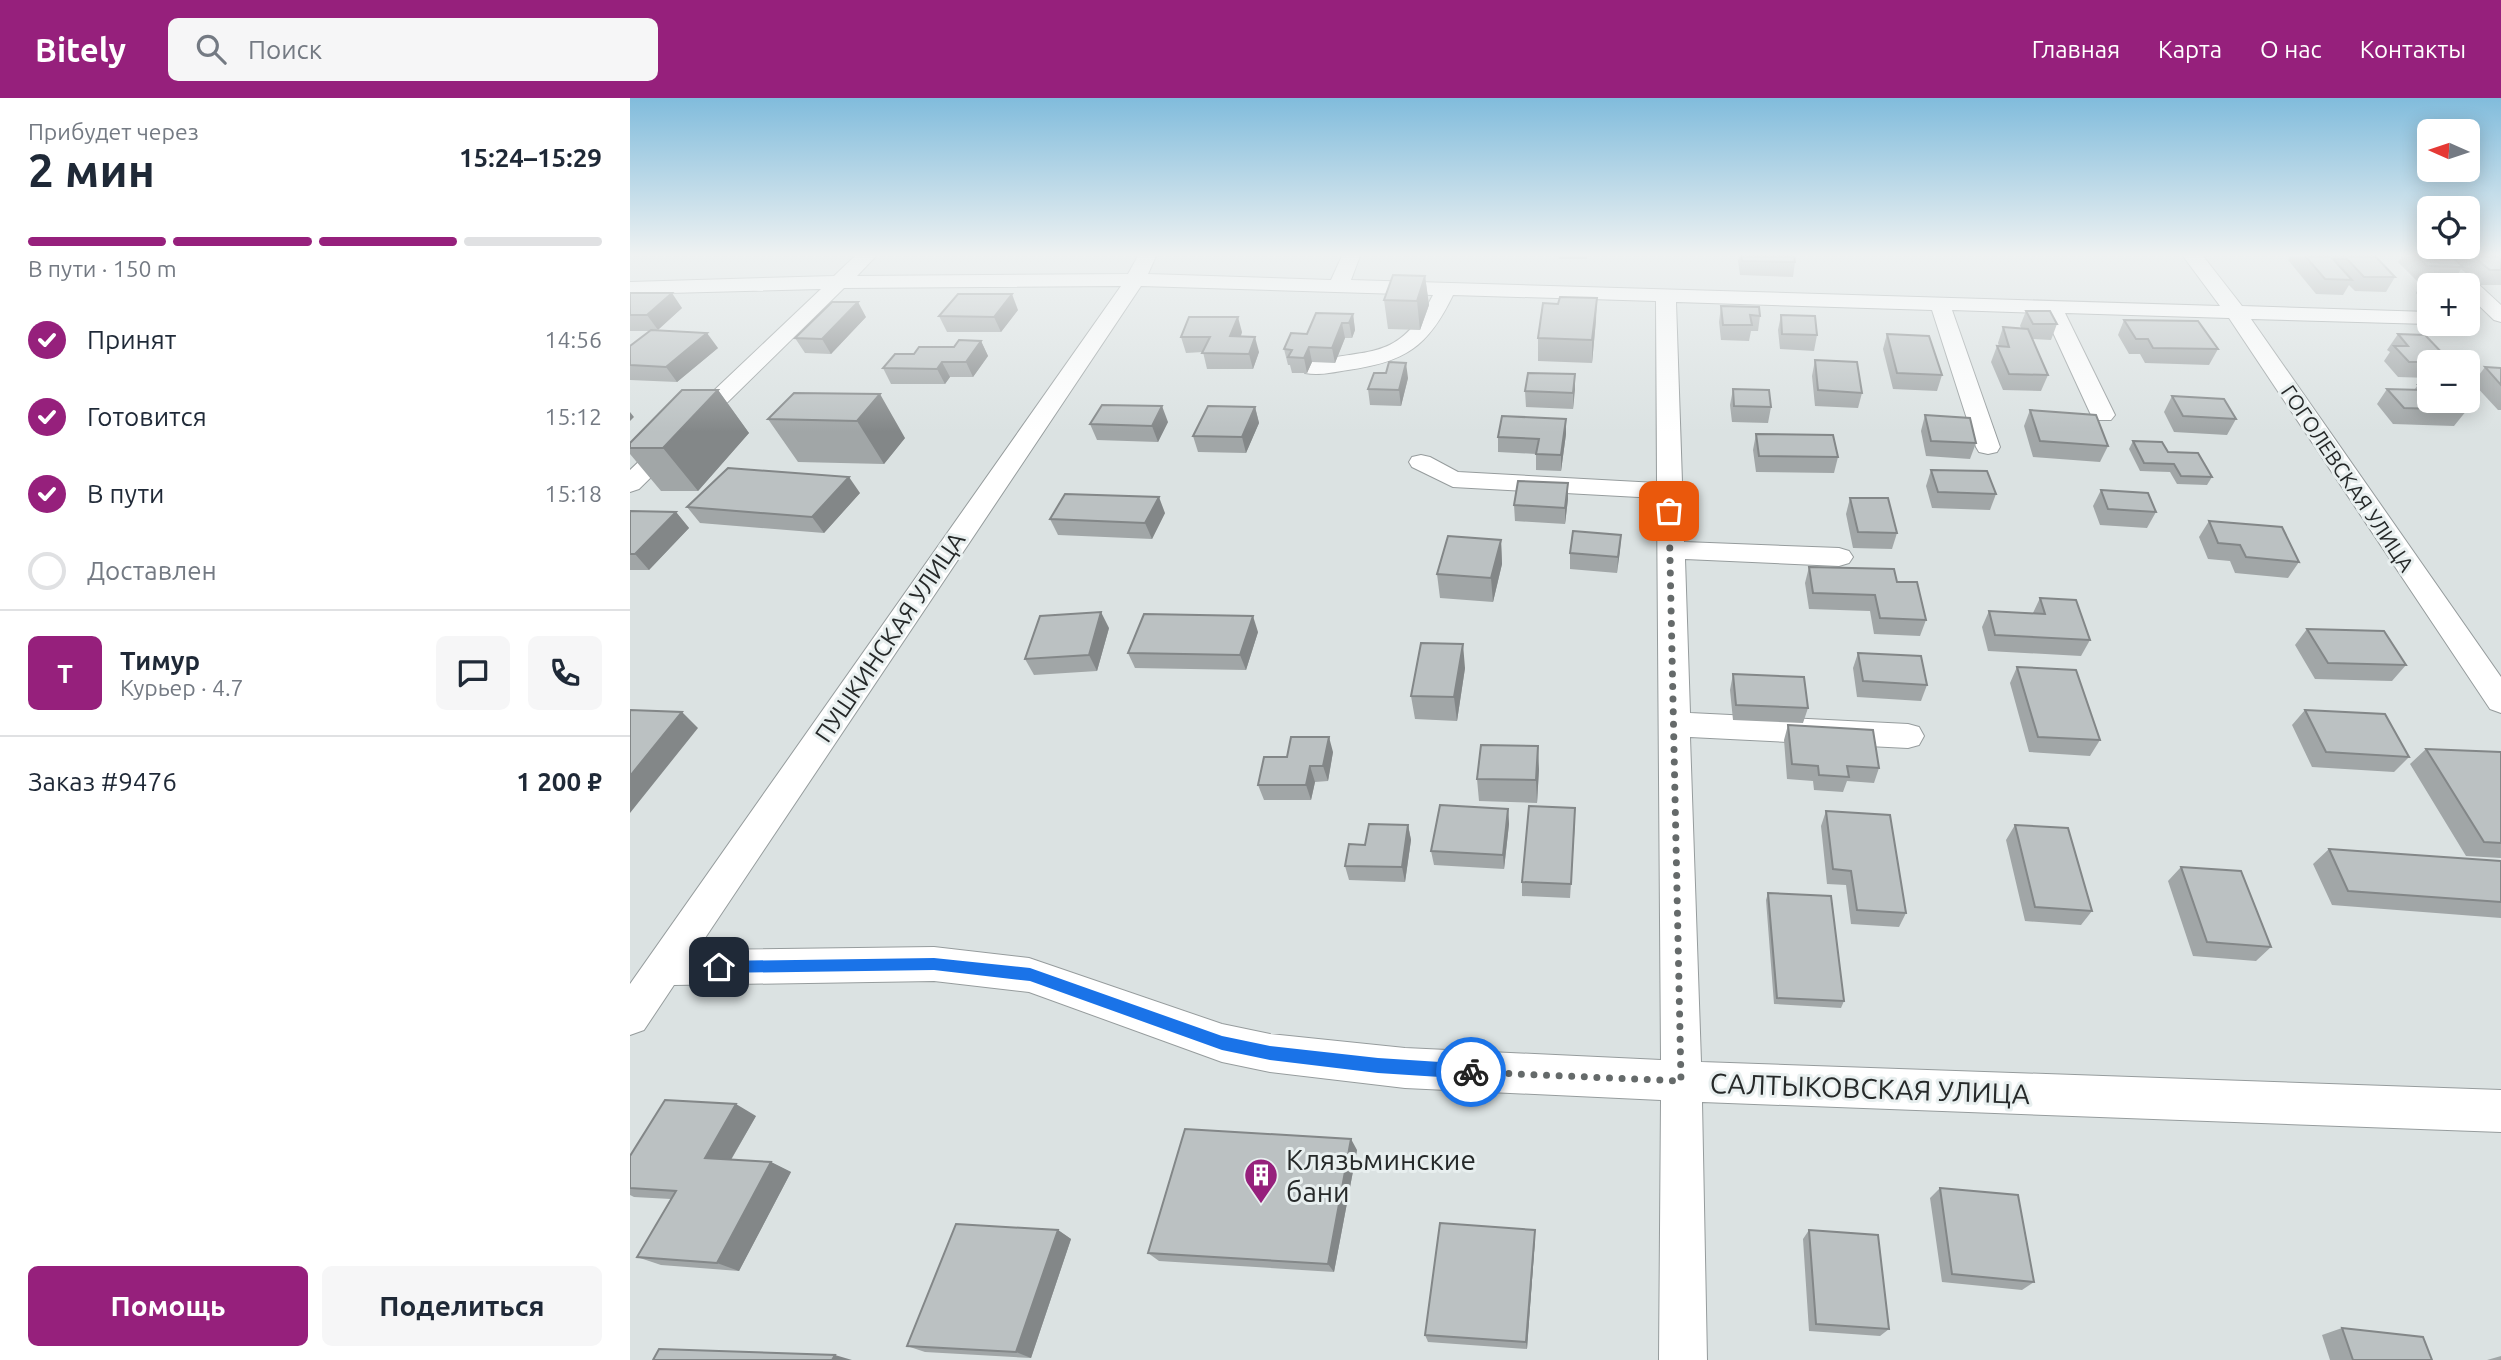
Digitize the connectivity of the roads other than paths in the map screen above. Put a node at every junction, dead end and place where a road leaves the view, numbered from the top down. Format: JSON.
{"nodes":[{"id":1,"x":807,"y":315,"type":"edge"},
{"id":2,"x":1109,"y":315,"type":"edge"},
{"id":3,"x":1435,"y":315,"type":"edge"},
{"id":4,"x":1666,"y":315,"type":"edge"},
{"id":5,"x":1944,"y":315,"type":"edge"},
{"id":6,"x":2055,"y":315,"type":"edge"},
{"id":7,"x":2237,"y":315,"type":"edge"},
{"id":8,"x":2309,"y":315,"type":"edge"},
{"id":9,"x":2417,"y":318,"type":"edge"},
{"id":10,"x":2501,"y":318,"type":"edge"},
{"id":11,"x":2480,"y":320,"type":"edge"},
{"id":12,"x":1313,"y":368,"type":"dead end"},
{"id":13,"x":2103,"y":415,"type":"dead end"},
{"id":14,"x":1988,"y":447,"type":"dead end"},
{"id":15,"x":1421,"y":461,"type":"dead end"},
{"id":16,"x":630,"y":484,"type":"edge"},
{"id":17,"x":1668,"y":491,"type":"junction"},
{"id":18,"x":1670,"y":550,"type":"junction"},
{"id":19,"x":1839,"y":557,"type":"dead end"},
{"id":20,"x":2501,"y":701,"type":"edge"},
{"id":21,"x":1673,"y":724,"type":"junction"},
{"id":22,"x":1908,"y":736,"type":"dead end"},
{"id":23,"x":665,"y":968,"type":"junction"},
{"id":24,"x":630,"y":1017,"type":"edge"},
{"id":25,"x":1681,"y":1081,"type":"junction"},
{"id":26,"x":2501,"y":1111,"type":"edge"},
{"id":27,"x":1683,"y":1360,"type":"edge"}],
"edges":[{"from":1,"to":16,"type":"street"},
{"from":2,"to":23,"type":"street","name":"ПУШКИНСКАЯ УЛИЦА"},
{"from":3,"to":12,"type":"street"},
{"from":4,"to":17,"type":"street"},
{"from":5,"to":14,"type":"street"},
{"from":6,"to":13,"type":"street"},
{"from":7,"to":20,"type":"street","name":"ГОГОЛЕВСКАЯ УЛИЦА"},
{"from":8,"to":9,"type":"street"},
{"from":10,"to":11,"type":"street"},
{"from":15,"to":17,"type":"street"},
{"from":17,"to":18,"type":"street"},
{"from":18,"to":19,"type":"street"},
{"from":18,"to":21,"type":"street"},
{"from":21,"to":22,"type":"street"},
{"from":21,"to":25,"type":"street"},
{"from":23,"to":24,"type":"street","name":"ПУШКИНСКАЯ УЛИЦА"},
{"from":23,"to":25,"type":"street","name":"САЛТЫКОВСКАЯ УЛИЦА"},
{"from":25,"to":26,"type":"street","name":"САЛТЫКОВСКАЯ УЛИЦА"},
{"from":25,"to":27,"type":"street"}]}
